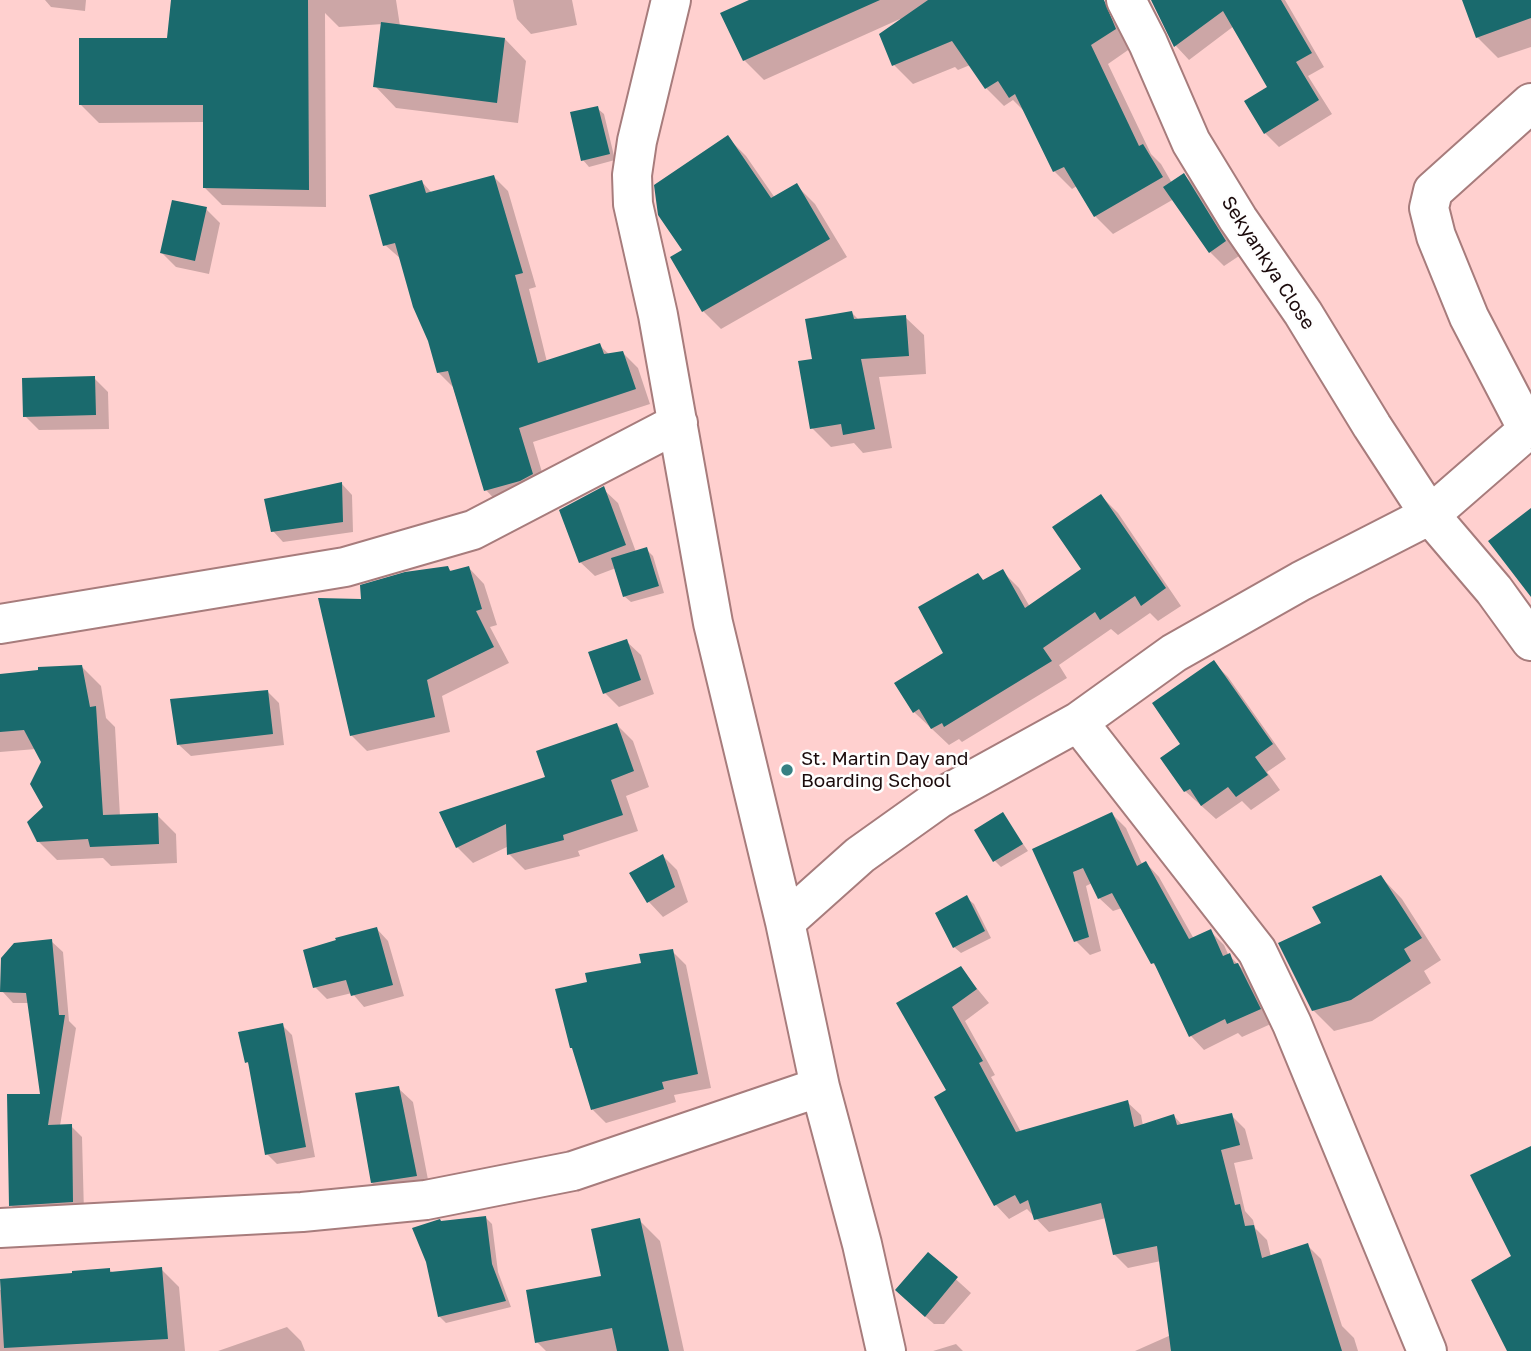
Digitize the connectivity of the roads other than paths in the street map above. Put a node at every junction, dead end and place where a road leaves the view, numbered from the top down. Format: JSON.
{"nodes":[{"id":1,"x":671,"y":0,"type":"edge"},
{"id":2,"x":1126,"y":0,"type":"edge"},
{"id":3,"x":1531,"y":103,"type":"edge"},
{"id":4,"x":678,"y":423,"type":"junction"},
{"id":5,"x":1530,"y":428,"type":"edge"},
{"id":6,"x":1430,"y":515,"type":"junction"},
{"id":7,"x":0,"y":624,"type":"edge"},
{"id":8,"x":1531,"y":641,"type":"edge"},
{"id":9,"x":1078,"y":722,"type":"junction"},
{"id":10,"x":785,"y":922,"type":"junction"},
{"id":11,"x":820,"y":1087,"type":"junction"},
{"id":12,"x":0,"y":1228,"type":"edge"},
{"id":13,"x":886,"y":1351,"type":"edge"},
{"id":14,"x":1427,"y":1351,"type":"edge"}],
"edges":[{"from":1,"to":4,"type":"street"},
{"from":2,"to":6,"type":"street","name":"Sekyankya Close"},
{"from":3,"to":5,"type":"street"},
{"from":4,"to":7,"type":"street"},
{"from":4,"to":10,"type":"street"},
{"from":5,"to":6,"type":"street"},
{"from":6,"to":8,"type":"street","name":"Sekyankya Close"},
{"from":6,"to":9,"type":"street"},
{"from":9,"to":10,"type":"street"},
{"from":9,"to":14,"type":"street"},
{"from":10,"to":11,"type":"street"},
{"from":11,"to":12,"type":"street"},
{"from":11,"to":13,"type":"street"}]}
